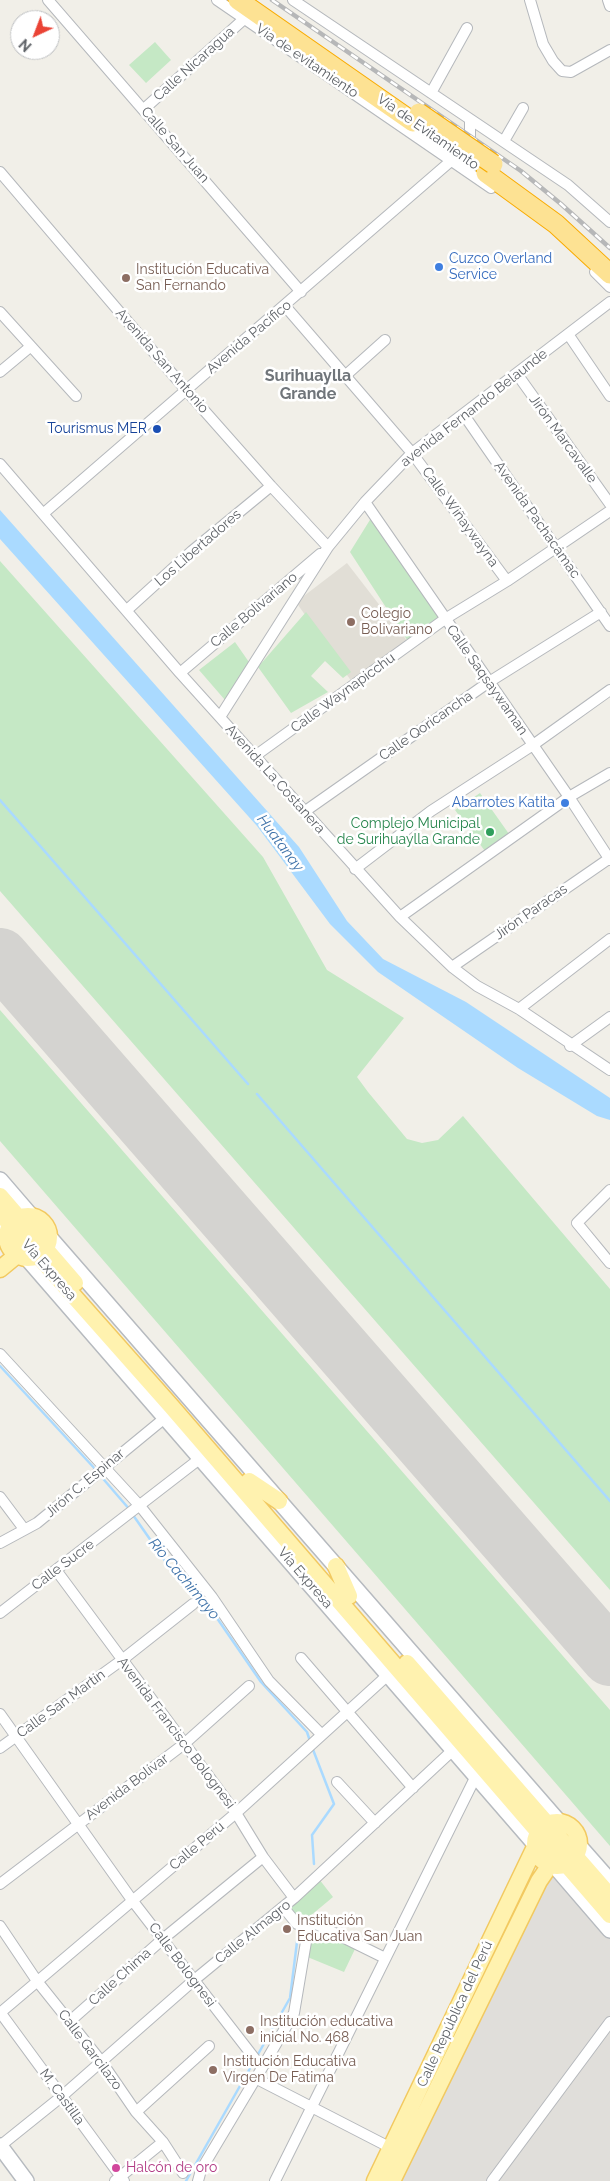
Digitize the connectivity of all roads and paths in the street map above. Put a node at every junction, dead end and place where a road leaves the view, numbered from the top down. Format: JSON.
{"nodes":[{"id":1,"x":48,"y":0,"type":"edge"},
{"id":2,"x":217,"y":0,"type":"edge"},
{"id":3,"x":238,"y":0,"type":"edge"},
{"id":4,"x":256,"y":0,"type":"edge"},
{"id":5,"x":293,"y":0,"type":"edge"},
{"id":6,"x":530,"y":0,"type":"edge"},
{"id":7,"x":608,"y":0,"type":"edge"},
{"id":8,"x":610,"y":6,"type":"edge"},
{"id":9,"x":244,"y":19,"type":"junction"},
{"id":10,"x":467,"y":28,"type":"dead end"},
{"id":11,"x":610,"y":50,"type":"edge"},
{"id":12,"x":431,"y":93,"type":"junction"},
{"id":13,"x":523,"y":108,"type":"dead end"},
{"id":14,"x":144,"y":110,"type":"junction"},
{"id":15,"x":416,"y":118,"type":"junction"},
{"id":16,"x":470,"y":120,"type":"junction"},
{"id":17,"x":504,"y":141,"type":"junction"},
{"id":18,"x":452,"y":160,"type":"junction"},
{"id":19,"x":489,"y":168,"type":"junction"},
{"id":20,"x":0,"y":172,"type":"edge"},
{"id":21,"x":610,"y":222,"type":"edge"},
{"id":22,"x":610,"y":260,"type":"edge"},
{"id":23,"x":610,"y":274,"type":"edge"},
{"id":24,"x":610,"y":287,"type":"edge"},
{"id":25,"x":301,"y":292,"type":"junction"},
{"id":26,"x":610,"y":302,"type":"edge"},
{"id":27,"x":285,"y":306,"type":"junction"},
{"id":28,"x":0,"y":312,"type":"edge"},
{"id":29,"x":568,"y":334,"type":"junction"},
{"id":30,"x":385,"y":340,"type":"dead end"},
{"id":31,"x":30,"y":346,"type":"junction"},
{"id":32,"x":0,"y":372,"type":"edge"},
{"id":33,"x":517,"y":374,"type":"junction"},
{"id":34,"x":346,"y":375,"type":"junction"},
{"id":35,"x":186,"y":390,"type":"junction"},
{"id":36,"x":76,"y":396,"type":"dead end"},
{"id":37,"x":610,"y":396,"type":"edge"},
{"id":38,"x":464,"y":415,"type":"junction"},
{"id":39,"x":412,"y":453,"type":"junction"},
{"id":40,"x":0,"y":464,"type":"edge"},
{"id":41,"x":271,"y":486,"type":"junction"},
{"id":42,"x":365,"y":502,"type":"junction"},
{"id":43,"x":610,"y":504,"type":"edge"},
{"id":44,"x":610,"y":511,"type":"edge"},
{"id":45,"x":44,"y":513,"type":"junction"},
{"id":46,"x":328,"y":547,"type":"junction"},
{"id":47,"x":556,"y":547,"type":"junction"},
{"id":48,"x":507,"y":581,"type":"junction"},
{"id":49,"x":127,"y":610,"type":"junction"},
{"id":50,"x":601,"y":612,"type":"junction"},
{"id":51,"x":445,"y":620,"type":"junction"},
{"id":52,"x":610,"y":626,"type":"edge"},
{"id":53,"x":180,"y":673,"type":"junction"},
{"id":54,"x":489,"y":682,"type":"junction"},
{"id":55,"x":610,"y":690,"type":"edge"},
{"id":56,"x":220,"y":717,"type":"junction"},
{"id":57,"x":532,"y":745,"type":"junction"},
{"id":58,"x":255,"y":756,"type":"junction"},
{"id":59,"x":610,"y":773,"type":"edge"},
{"id":60,"x":569,"y":797,"type":"junction"},
{"id":61,"x":304,"y":812,"type":"junction"},
{"id":62,"x":610,"y":859,"type":"edge"},
{"id":63,"x":354,"y":869,"type":"junction"},
{"id":64,"x":400,"y":917,"type":"junction"},
{"id":65,"x":610,"y":939,"type":"edge"},
{"id":66,"x":452,"y":967,"type":"junction"},
{"id":67,"x":518,"y":1009,"type":"junction"},
{"id":68,"x":610,"y":1017,"type":"edge"},
{"id":69,"x":570,"y":1046,"type":"junction"},
{"id":70,"x":610,"y":1070,"type":"edge"},
{"id":71,"x":0,"y":1180,"type":"edge"},
{"id":72,"x":610,"y":1190,"type":"edge"},
{"id":73,"x":0,"y":1196,"type":"edge"},
{"id":74,"x":20,"y":1238,"type":"edge"},
{"id":75,"x":610,"y":1263,"type":"edge"},
{"id":76,"x":0,"y":1269,"type":"edge"},
{"id":77,"x":0,"y":1354,"type":"edge"},
{"id":78,"x":166,"y":1417,"type":"junction"},
{"id":79,"x":202,"y":1457,"type":"junction"},
{"id":80,"x":100,"y":1471,"type":"junction"},
{"id":81,"x":245,"y":1484,"type":"junction"},
{"id":82,"x":0,"y":1497,"type":"edge"},
{"id":83,"x":279,"y":1501,"type":"junction"},
{"id":84,"x":134,"y":1511,"type":"junction"},
{"id":85,"x":257,"y":1521,"type":"junction"},
{"id":86,"x":24,"y":1529,"type":"junction"},
{"id":87,"x":0,"y":1542,"type":"edge"},
{"id":88,"x":336,"y":1566,"type":"junction"},
{"id":89,"x":56,"y":1570,"type":"junction"},
{"id":90,"x":311,"y":1584,"type":"junction"},
{"id":91,"x":345,"y":1600,"type":"junction"},
{"id":92,"x":193,"y":1604,"type":"dead end"},
{"id":93,"x":0,"y":1613,"type":"edge"},
{"id":94,"x":301,"y":1658,"type":"dead end"},
{"id":95,"x":122,"y":1660,"type":"junction"},
{"id":96,"x":389,"y":1674,"type":"junction"},
{"id":97,"x":249,"y":1686,"type":"dead end"},
{"id":98,"x":347,"y":1712,"type":"junction"},
{"id":99,"x":0,"y":1714,"type":"edge"},
{"id":100,"x":16,"y":1736,"type":"junction"},
{"id":101,"x":319,"y":1738,"type":"junction"},
{"id":102,"x":184,"y":1744,"type":"junction"},
{"id":103,"x":0,"y":1748,"type":"edge"},
{"id":104,"x":453,"y":1750,"type":"junction"},
{"id":105,"x":476,"y":1776,"type":"junction"},
{"id":106,"x":337,"y":1782,"type":"dead end"},
{"id":107,"x":413,"y":1788,"type":"junction"},
{"id":108,"x":236,"y":1814,"type":"junction"},
{"id":109,"x":375,"y":1823,"type":"junction"},
{"id":110,"x":78,"y":1824,"type":"junction"},
{"id":111,"x":543,"y":1834,"type":"junction"},
{"id":112,"x":263,"y":1857,"type":"junction"},
{"id":113,"x":565,"y":1859,"type":"junction"},
{"id":114,"x":610,"y":1881,"type":"edge"},
{"id":115,"x":0,"y":1884,"type":"edge"},
{"id":116,"x":610,"y":1896,"type":"edge"},
{"id":117,"x":294,"y":1898,"type":"junction"},
{"id":118,"x":132,"y":1900,"type":"junction"},
{"id":119,"x":283,"y":1907,"type":"junction"},
{"id":120,"x":610,"y":1915,"type":"edge"},
{"id":121,"x":302,"y":1925,"type":"junction"},
{"id":122,"x":0,"y":1926,"type":"edge"},
{"id":123,"x":610,"y":1930,"type":"edge"},
{"id":124,"x":164,"y":1938,"type":"junction"},
{"id":125,"x":385,"y":1958,"type":"junction"},
{"id":126,"x":37,"y":1981,"type":"junction"},
{"id":127,"x":193,"y":1981,"type":"junction"},
{"id":128,"x":0,"y":2013,"type":"edge"},
{"id":129,"x":69,"y":2022,"type":"junction"},
{"id":130,"x":610,"y":2022,"type":"edge"},
{"id":131,"x":209,"y":2046,"type":"dead end"},
{"id":132,"x":101,"y":2062,"type":"junction"},
{"id":133,"x":260,"y":2066,"type":"junction"},
{"id":134,"x":256,"y":2079,"type":"junction"},
{"id":135,"x":62,"y":2097,"type":"junction"},
{"id":136,"x":311,"y":2106,"type":"junction"},
{"id":137,"x":136,"y":2112,"type":"junction"},
{"id":138,"x":163,"y":2142,"type":"junction"},
{"id":139,"x":0,"y":2146,"type":"edge"},
{"id":140,"x":398,"y":2151,"type":"junction"},
{"id":141,"x":183,"y":2173,"type":"dead end"},
{"id":142,"x":120,"y":2179,"type":"edge"},
{"id":143,"x":26,"y":2181,"type":"edge"},
{"id":144,"x":198,"y":2181,"type":"edge"},
{"id":145,"x":275,"y":2181,"type":"edge"},
{"id":146,"x":375,"y":2181,"type":"edge"},
{"id":147,"x":392,"y":2181,"type":"edge"},
{"id":148,"x":492,"y":2181,"type":"edge"}],
"edges":[{"from":1,"to":14,"type":"street","name":"Calle San Juan"},
{"from":2,"to":9,"type":"street","name":"Via de evitamiento"},
{"from":3,"to":15,"type":"highway","name":"Vía de Evitamiento"},
{"from":4,"to":15,"type":"highway","name":"Vía de Evitamiento"},
{"from":5,"to":12,"type":"street"},
{"from":6,"to":11,"type":"street"},
{"from":7,"to":8,"type":"street"},
{"from":9,"to":14,"type":"street","name":"Calle Nicaragua"},
{"from":9,"to":18,"type":"street","name":"Via de evitamiento"},
{"from":10,"to":12,"type":"street"},
{"from":12,"to":16,"type":"street"},
{"from":13,"to":17,"type":"street"},
{"from":14,"to":25,"type":"street","name":"Calle San Juan"},
{"from":15,"to":19,"type":"highway","name":"Vía de Evitamiento"},
{"from":16,"to":17,"type":"street"},
{"from":16,"to":18,"type":"street","name":"Avenida Pacífico"},
{"from":17,"to":21,"type":"street"},
{"from":18,"to":24,"type":"street","name":"Via de evitamiento"},
{"from":18,"to":25,"type":"street","name":"Avenida Pacífico"},
{"from":19,"to":22,"type":"highway","name":"Vía de Evitamiento"},
{"from":19,"to":23,"type":"highway","name":"Vía de Evitamiento"},
{"from":20,"to":35,"type":"street","name":"Avenida San Antonio"},
{"from":25,"to":27,"type":"street","name":"Avenida Pacífico"},
{"from":26,"to":29,"type":"street","name":"avenida Fernando Belaunde"},
{"from":27,"to":34,"type":"street"},
{"from":27,"to":35,"type":"street","name":"Avenida Pacífico"},
{"from":28,"to":31,"type":"street"},
{"from":29,"to":33,"type":"street","name":"avenida Fernando Belaunde"},
{"from":29,"to":37,"type":"street"},
{"from":30,"to":34,"type":"street"},
{"from":31,"to":32,"type":"street"},
{"from":31,"to":36,"type":"street"},
{"from":33,"to":38,"type":"street","name":"avenida Fernando Belaunde"},
{"from":33,"to":43,"type":"street","name":"Jirón Marcavalle"},
{"from":34,"to":39,"type":"street"},
{"from":35,"to":41,"type":"street","name":"Avenida San Antonio"},
{"from":35,"to":45,"type":"street","name":"Avenida Pacífico"},
{"from":38,"to":39,"type":"street","name":"avenida Fernando Belaunde"},
{"from":38,"to":47,"type":"street","name":"Avenida Pachacámac"},
{"from":39,"to":42,"type":"street","name":"avenida Fernando Belaunde"},
{"from":39,"to":48,"type":"street","name":"Calle Wiñaywayna"},
{"from":40,"to":45,"type":"street","name":"Avenida La Costanera"},
{"from":41,"to":46,"type":"street","name":"Avenida San Antonio"},
{"from":41,"to":49,"type":"street","name":"Los Libertadores"},
{"from":42,"to":46,"type":"street","name":"avenida Fernando Belaunde"},
{"from":42,"to":51,"type":"street","name":"Calle Saqsaywaman"},
{"from":44,"to":47,"type":"street","name":"Calle Waynapicchu"},
{"from":45,"to":49,"type":"street","name":"Avenida La Costanera"},
{"from":46,"to":53,"type":"street","name":"Calle Bolivariano"},
{"from":46,"to":56,"type":"street"},
{"from":47,"to":48,"type":"street","name":"Calle Waynapicchu"},
{"from":47,"to":50,"type":"street","name":"Avenida Pachacámac"},
{"from":48,"to":51,"type":"street","name":"Calle Waynapicchu"},
{"from":49,"to":53,"type":"street","name":"Avenida La Costanera"},
{"from":50,"to":52,"type":"street","name":"Avenida Pachacámac"},
{"from":50,"to":54,"type":"street","name":"Calle Qoricancha"},
{"from":51,"to":54,"type":"street","name":"Calle Saqsaywaman"},
{"from":51,"to":58,"type":"street","name":"Calle Waynapicchu"},
{"from":53,"to":56,"type":"street","name":"Avenida La Costanera"},
{"from":54,"to":57,"type":"street","name":"Calle Saqsaywaman"},
{"from":54,"to":61,"type":"street","name":"Calle Qoricancha"},
{"from":55,"to":57,"type":"street"},
{"from":56,"to":58,"type":"street","name":"Avenida La Costanera"},
{"from":57,"to":60,"type":"street","name":"Calle Saqsaywaman"},
{"from":57,"to":63,"type":"street"},
{"from":58,"to":61,"type":"street","name":"Avenida La Costanera"},
{"from":59,"to":60,"type":"street"},
{"from":60,"to":62,"type":"street","name":"Calle Saqsaywaman"},
{"from":60,"to":64,"type":"street"},
{"from":61,"to":63,"type":"street","name":"Avenida La Costanera"},
{"from":62,"to":66,"type":"street","name":"Jirón Paracas"},
{"from":63,"to":64,"type":"street","name":"Avenida La Costanera"},
{"from":64,"to":66,"type":"street","name":"Avenida La Costanera"},
{"from":65,"to":67,"type":"street"},
{"from":66,"to":67,"type":"street","name":"Avenida La Costanera"},
{"from":67,"to":69,"type":"street","name":"Avenida La Costanera"},
{"from":68,"to":69,"type":"street"},
{"from":69,"to":70,"type":"street","name":"Avenida La Costanera"},
{"from":71,"to":74,"type":"main road","name":"Vía Expresa"},
{"from":72,"to":75,"type":"street"},
{"from":73,"to":74,"type":"main road","name":"Vía Expresa"},
{"from":74,"to":76,"type":"main road"},
{"from":74,"to":78,"type":"main road","name":"Vía Expresa"},
{"from":74,"to":81,"type":"main road","name":"Vía Expresa"},
{"from":74,"to":83,"type":"main road","name":"Vía Expresa"},
{"from":77,"to":80,"type":"street"},
{"from":78,"to":79,"type":"main road","name":"Vía Expresa"},
{"from":78,"to":80,"type":"street","name":"Jirón C. Espinar"},
{"from":79,"to":84,"type":"street","name":"Calle Sucre"},
{"from":79,"to":85,"type":"main road","name":"Vía Expresa"},
{"from":80,"to":84,"type":"street"},
{"from":80,"to":86,"type":"street","name":"Jirón C. Espinar"},
{"from":81,"to":83,"type":"main road"},
{"from":81,"to":85,"type":"main road"},
{"from":81,"to":91,"type":"main road","name":"Vía Expresa"},
{"from":82,"to":86,"type":"street"},
{"from":83,"to":88,"type":"main road","name":"Vía Expresa"},
{"from":84,"to":89,"type":"street","name":"Calle Sucre"},
{"from":84,"to":101,"type":"street"},
{"from":85,"to":90,"type":"main road","name":"Vía Expresa"},
{"from":86,"to":87,"type":"street","name":"Jirón C. Espinar"},
{"from":88,"to":91,"type":"main road"},
{"from":88,"to":111,"type":"main road","name":"Vía Expresa"},
{"from":89,"to":93,"type":"street","name":"Calle Sucre"},
{"from":89,"to":95,"type":"street","name":"Avenida Francisco Bolognesi"},
{"from":90,"to":91,"type":"main road"},
{"from":90,"to":96,"type":"main road","name":"Vía Expresa"},
{"from":91,"to":111,"type":"main road","name":"Vía Expresa"},
{"from":92,"to":95,"type":"street","name":"Calle San Martín"},
{"from":94,"to":98,"type":"street"},
{"from":95,"to":100,"type":"street","name":"Calle San Martín"},
{"from":95,"to":102,"type":"street","name":"Avenida Francisco Bolognesi"},
{"from":96,"to":98,"type":"street","name":"Calle Perú"},
{"from":96,"to":104,"type":"main road","name":"Vía Expresa"},
{"from":97,"to":102,"type":"street","name":"Avenida Bolívar"},
{"from":98,"to":101,"type":"street","name":"Calle Perú"},
{"from":98,"to":107,"type":"street"},
{"from":99,"to":100,"type":"street","name":"Calle Bolognesi"},
{"from":100,"to":103,"type":"street","name":"Calle San Martín"},
{"from":100,"to":110,"type":"street","name":"Calle Bolognesi"},
{"from":101,"to":108,"type":"street","name":"Calle Perú"},
{"from":102,"to":108,"type":"street","name":"Avenida Francisco Bolognesi"},
{"from":102,"to":110,"type":"street","name":"Avenida Bolívar"},
{"from":104,"to":105,"type":"main road","name":"Vía Expresa"},
{"from":104,"to":107,"type":"street","name":"Calle Almagro"},
{"from":105,"to":111,"type":"main road","name":"Vía Expresa"},
{"from":105,"to":125,"type":"street"},
{"from":106,"to":109,"type":"street"},
{"from":107,"to":109,"type":"street","name":"Calle Almagro"},
{"from":108,"to":112,"type":"street","name":"Avenida Francisco Bolognesi"},
{"from":108,"to":118,"type":"street","name":"Calle Perú"},
{"from":109,"to":117,"type":"street","name":"Calle Almagro"},
{"from":110,"to":115,"type":"street","name":"Avenida Bolívar"},
{"from":110,"to":118,"type":"street","name":"Calle Bolognesi"},
{"from":111,"to":113,"type":"main road","name":"Vía Expresa"},
{"from":111,"to":113,"type":"main road","name":"Vía Expresa"},
{"from":111,"to":140,"type":"main road","name":"Calle República del Perú"},
{"from":112,"to":117,"type":"street","name":"Avenida Francisco Bolognesi"},
{"from":112,"to":124,"type":"street","name":"Calle Chima"},
{"from":113,"to":114,"type":"main road","name":"Vía Expresa"},
{"from":113,"to":116,"type":"main road","name":"Vía Expresa"},
{"from":113,"to":120,"type":"main road","name":"Vía Expresa"},
{"from":113,"to":123,"type":"main road","name":"Vía Expresa"},
{"from":113,"to":140,"type":"main road","name":"Calle República del Perú"},
{"from":117,"to":119,"type":"street","name":"Calle Almagro"},
{"from":118,"to":124,"type":"street","name":"Calle Bolognesi"},
{"from":118,"to":126,"type":"street","name":"Calle Perú"},
{"from":119,"to":121,"type":"street"},
{"from":119,"to":127,"type":"street","name":"Calle Almagro"},
{"from":121,"to":125,"type":"street"},
{"from":121,"to":133,"type":"street"},
{"from":122,"to":126,"type":"street","name":"Calle Garcilazo"},
{"from":124,"to":127,"type":"street","name":"Calle Bolognesi"},
{"from":124,"to":129,"type":"street","name":"Calle Chima"},
{"from":125,"to":136,"type":"street"},
{"from":126,"to":128,"type":"street","name":"Calle Perú"},
{"from":126,"to":129,"type":"street","name":"Calle Garcilazo"},
{"from":127,"to":132,"type":"street","name":"Calle Almagro"},
{"from":127,"to":133,"type":"street","name":"Calle Bolognesi"},
{"from":128,"to":135,"type":"street","name":"M. Castilla"},
{"from":129,"to":132,"type":"street","name":"Calle Garcilazo"},
{"from":130,"to":148,"type":"street"},
{"from":131,"to":137,"type":"street"},
{"from":132,"to":135,"type":"street","name":"Calle Almagro"},
{"from":132,"to":137,"type":"street","name":"Calle Garcilazo"},
{"from":133,"to":134,"type":"street"},
{"from":134,"to":136,"type":"street"},
{"from":134,"to":144,"type":"street"},
{"from":135,"to":139,"type":"street","name":"Calle Almagro"},
{"from":135,"to":142,"type":"street","name":"M. Castilla"},
{"from":136,"to":140,"type":"street"},
{"from":136,"to":145,"type":"street"},
{"from":137,"to":138,"type":"street","name":"Calle Garcilazo"},
{"from":138,"to":141,"type":"street","name":"Calle Garcilazo"},
{"from":138,"to":142,"type":"street"},
{"from":139,"to":143,"type":"main road"},
{"from":140,"to":146,"type":"main road","name":"Calle República del Perú"},
{"from":140,"to":147,"type":"main road","name":"Calle República del Perú"}]}
